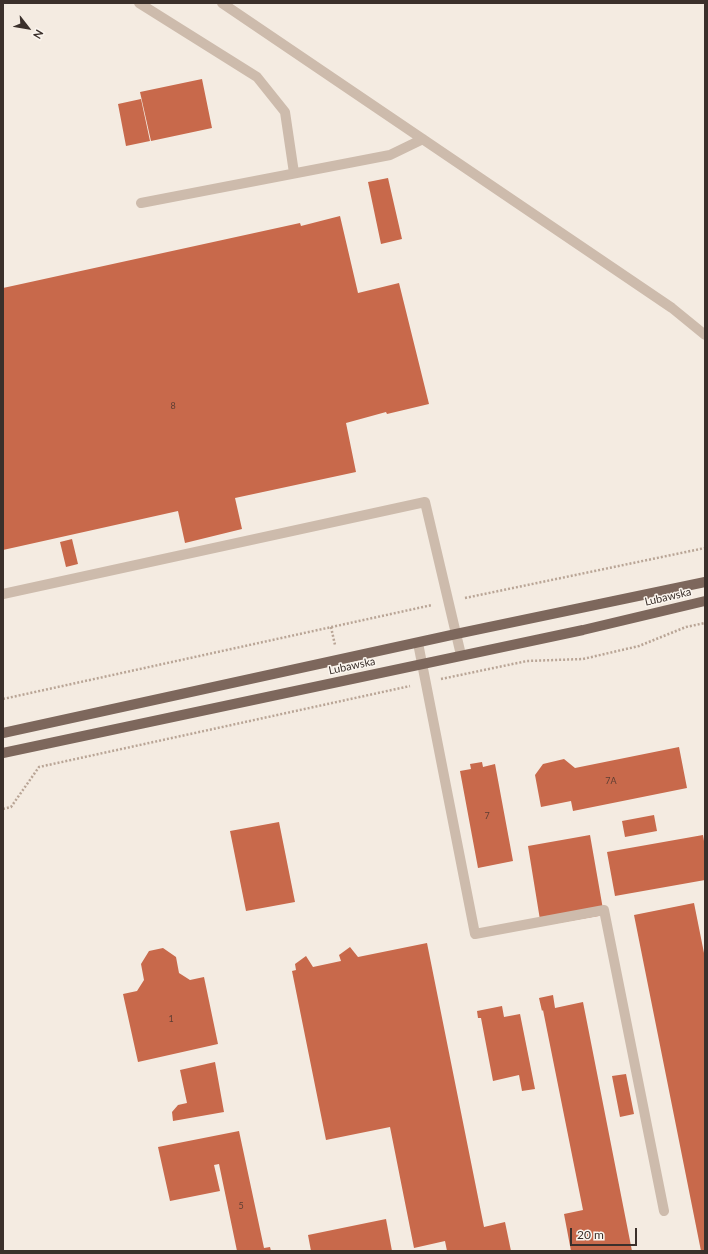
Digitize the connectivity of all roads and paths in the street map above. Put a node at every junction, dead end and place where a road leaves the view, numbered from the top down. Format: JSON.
{"nodes":[{"id":1,"x":139,"y":3,"type":"edge"},
{"id":2,"x":222,"y":3,"type":"edge"},
{"id":3,"x":423,"y":139,"type":"junction"},
{"id":4,"x":294,"y":173,"type":"junction"},
{"id":5,"x":141,"y":203,"type":"dead end"},
{"id":6,"x":705,"y":335,"type":"edge"},
{"id":7,"x":705,"y":548,"type":"edge"},
{"id":8,"x":705,"y":582,"type":"edge"},
{"id":9,"x":3,"y":594,"type":"edge"},
{"id":10,"x":449,"y":601,"type":"junction"},
{"id":11,"x":705,"y":601,"type":"edge"},
{"id":12,"x":705,"y":623,"type":"edge"},
{"id":13,"x":456,"y":634,"type":"junction"},
{"id":14,"x":418,"y":643,"type":"junction"},
{"id":15,"x":461,"y":655,"type":"junction"},
{"id":16,"x":422,"y":663,"type":"junction"},
{"id":17,"x":426,"y":682,"type":"junction"},
{"id":18,"x":3,"y":700,"type":"edge"},
{"id":19,"x":3,"y":733,"type":"edge"},
{"id":20,"x":3,"y":753,"type":"edge"},
{"id":21,"x":3,"y":809,"type":"edge"},
{"id":22,"x":664,"y":1211,"type":"dead end"}],
"edges":[{"from":1,"to":4,"type":"lane"},
{"from":2,"to":3,"type":"lane"},
{"from":3,"to":4,"type":"lane"},
{"from":3,"to":6,"type":"lane"},
{"from":4,"to":5,"type":"lane"},
{"from":7,"to":10,"type":"path"},
{"from":8,"to":13,"type":"main road","name":"Lubawska"},
{"from":9,"to":10,"type":"lane"},
{"from":10,"to":13,"type":"lane"},
{"from":10,"to":18,"type":"path"},
{"from":11,"to":15,"type":"main road","name":"Lubawska"},
{"from":12,"to":17,"type":"path"},
{"from":13,"to":14,"type":"main road","name":"Lubawska"},
{"from":13,"to":15,"type":"lane"},
{"from":14,"to":16,"type":"lane"},
{"from":14,"to":19,"type":"main road","name":"Lubawska"},
{"from":15,"to":16,"type":"main road","name":"Lubawska"},
{"from":16,"to":17,"type":"lane"},
{"from":16,"to":20,"type":"main road","name":"Lubawska"},
{"from":17,"to":21,"type":"path"},
{"from":17,"to":22,"type":"lane"}]}
